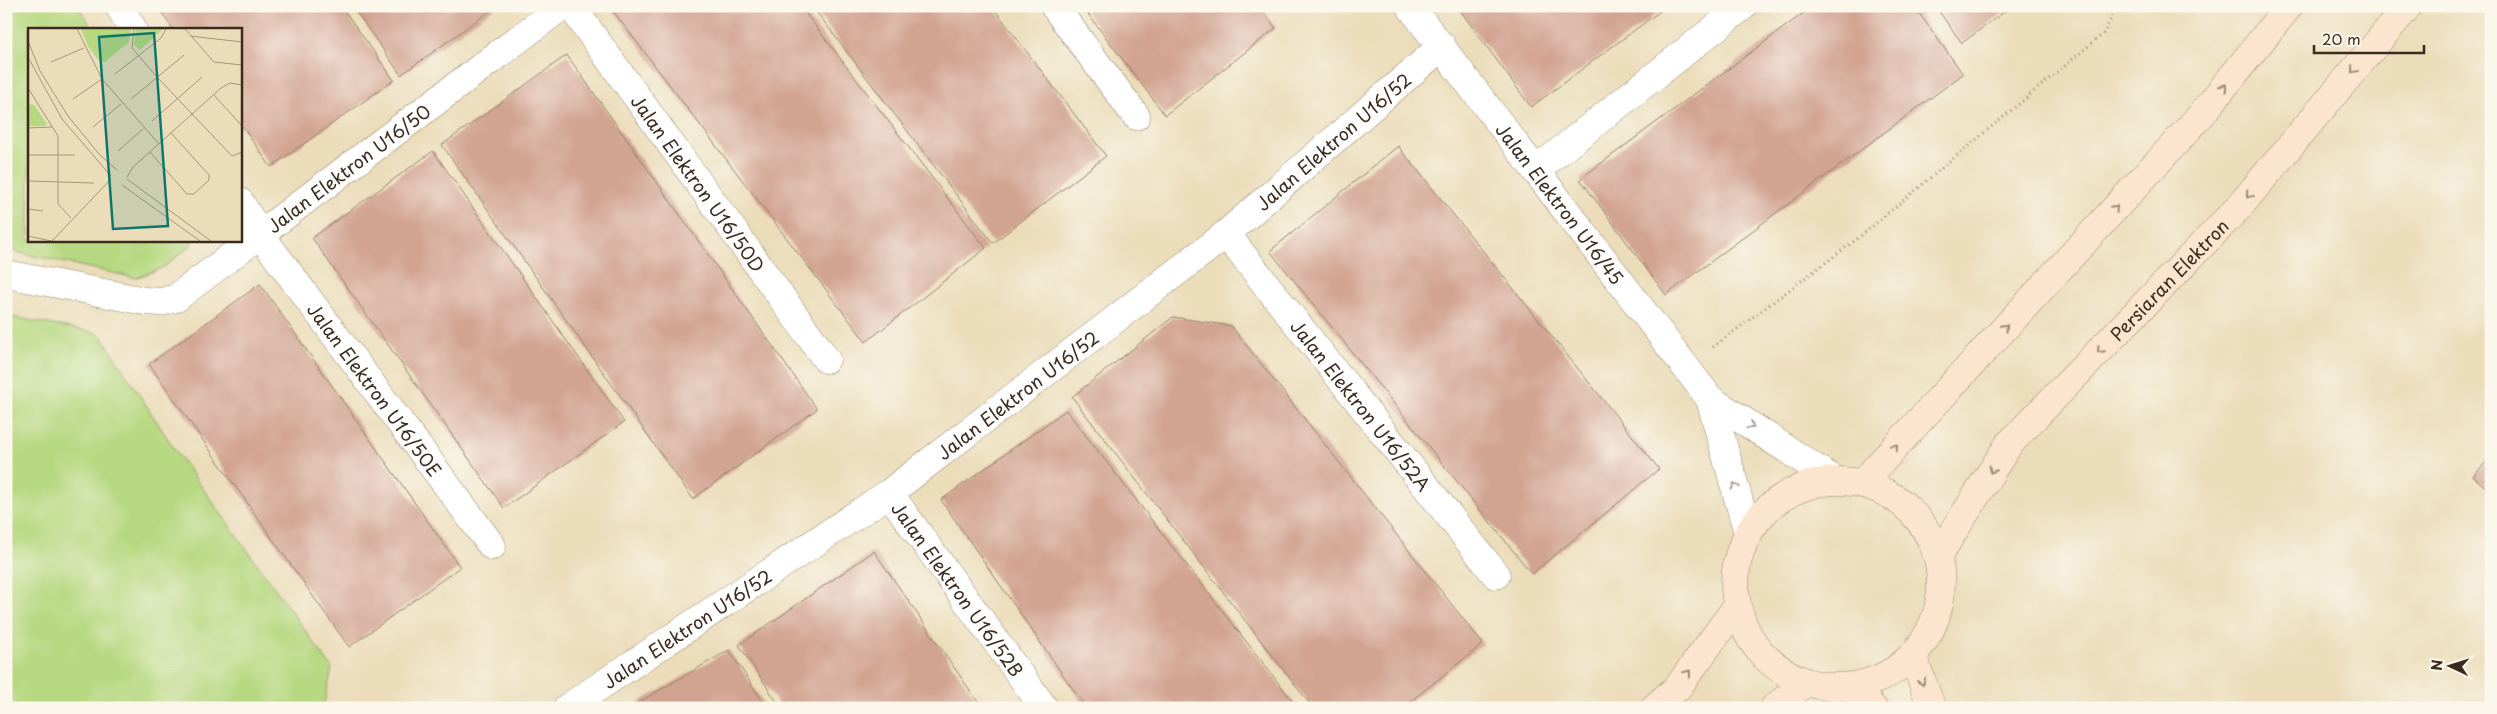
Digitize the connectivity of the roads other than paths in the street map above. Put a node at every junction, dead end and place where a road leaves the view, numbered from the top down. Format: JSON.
{"nodes":[{"id":1,"x":119,"y":6,"type":"edge"},
{"id":2,"x":562,"y":6,"type":"edge"},
{"id":3,"x":571,"y":6,"type":"edge"},
{"id":4,"x":1054,"y":6,"type":"edge"},
{"id":5,"x":1410,"y":6,"type":"edge"},
{"id":6,"x":1743,"y":6,"type":"edge"},
{"id":7,"x":2289,"y":6,"type":"edge"},
{"id":8,"x":2408,"y":6,"type":"edge"},
{"id":9,"x":132,"y":28,"type":"edge"},
{"id":10,"x":1442,"y":46,"type":"junction"},
{"id":11,"x":1136,"y":116,"type":"dead end"},
{"id":12,"x":1536,"y":170,"type":"junction"},
{"id":13,"x":241,"y":204,"type":"edge"},
{"id":14,"x":259,"y":233,"type":"junction"},
{"id":15,"x":1226,"y":234,"type":"junction"},
{"id":16,"x":6,"y":274,"type":"edge"},
{"id":17,"x":826,"y":359,"type":"dead end"},
{"id":18,"x":1710,"y":399,"type":"junction"},
{"id":19,"x":1834,"y":480,"type":"junction"},
{"id":20,"x":1862,"y":483,"type":"junction"},
{"id":21,"x":889,"y":493,"type":"junction"},
{"id":22,"x":1748,"y":533,"type":"junction"},
{"id":23,"x":492,"y":546,"type":"dead end"},
{"id":24,"x":1938,"y":556,"type":"junction"},
{"id":25,"x":1496,"y":575,"type":"dead end"},
{"id":26,"x":1737,"y":606,"type":"junction"},
{"id":27,"x":1913,"y":657,"type":"junction"},
{"id":28,"x":1805,"y":683,"type":"junction"},
{"id":29,"x":1851,"y":688,"type":"junction"},
{"id":30,"x":567,"y":708,"type":"edge"},
{"id":31,"x":1044,"y":708,"type":"edge"},
{"id":32,"x":1654,"y":708,"type":"edge"},
{"id":33,"x":1774,"y":708,"type":"edge"},
{"id":34,"x":1873,"y":708,"type":"edge"},
{"id":35,"x":1932,"y":708,"type":"edge"}],
"edges":[{"from":1,"to":9,"type":"street"},
{"from":2,"to":14,"type":"street","name":"Jalan Elektron U16/50"},
{"from":3,"to":17,"type":"street","name":"Jalan Elektron U16/50D"},
{"from":4,"to":11,"type":"street"},
{"from":5,"to":10,"type":"street","name":"Jalan Elektron U16/45"},
{"from":6,"to":12,"type":"street"},
{"from":20,"to":7,"type":"main road","one_way":true},
{"from":8,"to":24,"type":"main road","name":"Persiaran Elektron","one_way":true},
{"from":10,"to":12,"type":"street","name":"Jalan Elektron U16/45"},
{"from":10,"to":15,"type":"street","name":"Jalan Elektron U16/52"},
{"from":12,"to":18,"type":"street","name":"Jalan Elektron U16/45"},
{"from":13,"to":14,"type":"street","name":"Jalan Elektron U16/50E"},
{"from":14,"to":16,"type":"street","name":"Jalan Elektron U16/50"},
{"from":14,"to":23,"type":"street","name":"Jalan Elektron U16/50E"},
{"from":15,"to":21,"type":"street","name":"Jalan Elektron U16/52"},
{"from":15,"to":25,"type":"street","name":"Jalan Elektron U16/52A"},
{"from":18,"to":19,"type":"street","one_way":true},
{"from":22,"to":18,"type":"street","one_way":true},
{"from":19,"to":20,"type":"main road"},
{"from":19,"to":22,"type":"main road"},
{"from":20,"to":24,"type":"main road"},
{"from":21,"to":30,"type":"street","name":"Jalan Elektron U16/52"},
{"from":21,"to":31,"type":"street","name":"Jalan Elektron U16/52B"},
{"from":22,"to":26,"type":"main road"},
{"from":24,"to":27,"type":"main road"},
{"from":26,"to":28,"type":"main road"},
{"from":32,"to":26,"type":"main road","one_way":true},
{"from":27,"to":29,"type":"main road"},
{"from":27,"to":35,"type":"main road","one_way":true},
{"from":28,"to":29,"type":"main road"},
{"from":28,"to":33,"type":"main road"},
{"from":29,"to":34,"type":"main road"}]}
